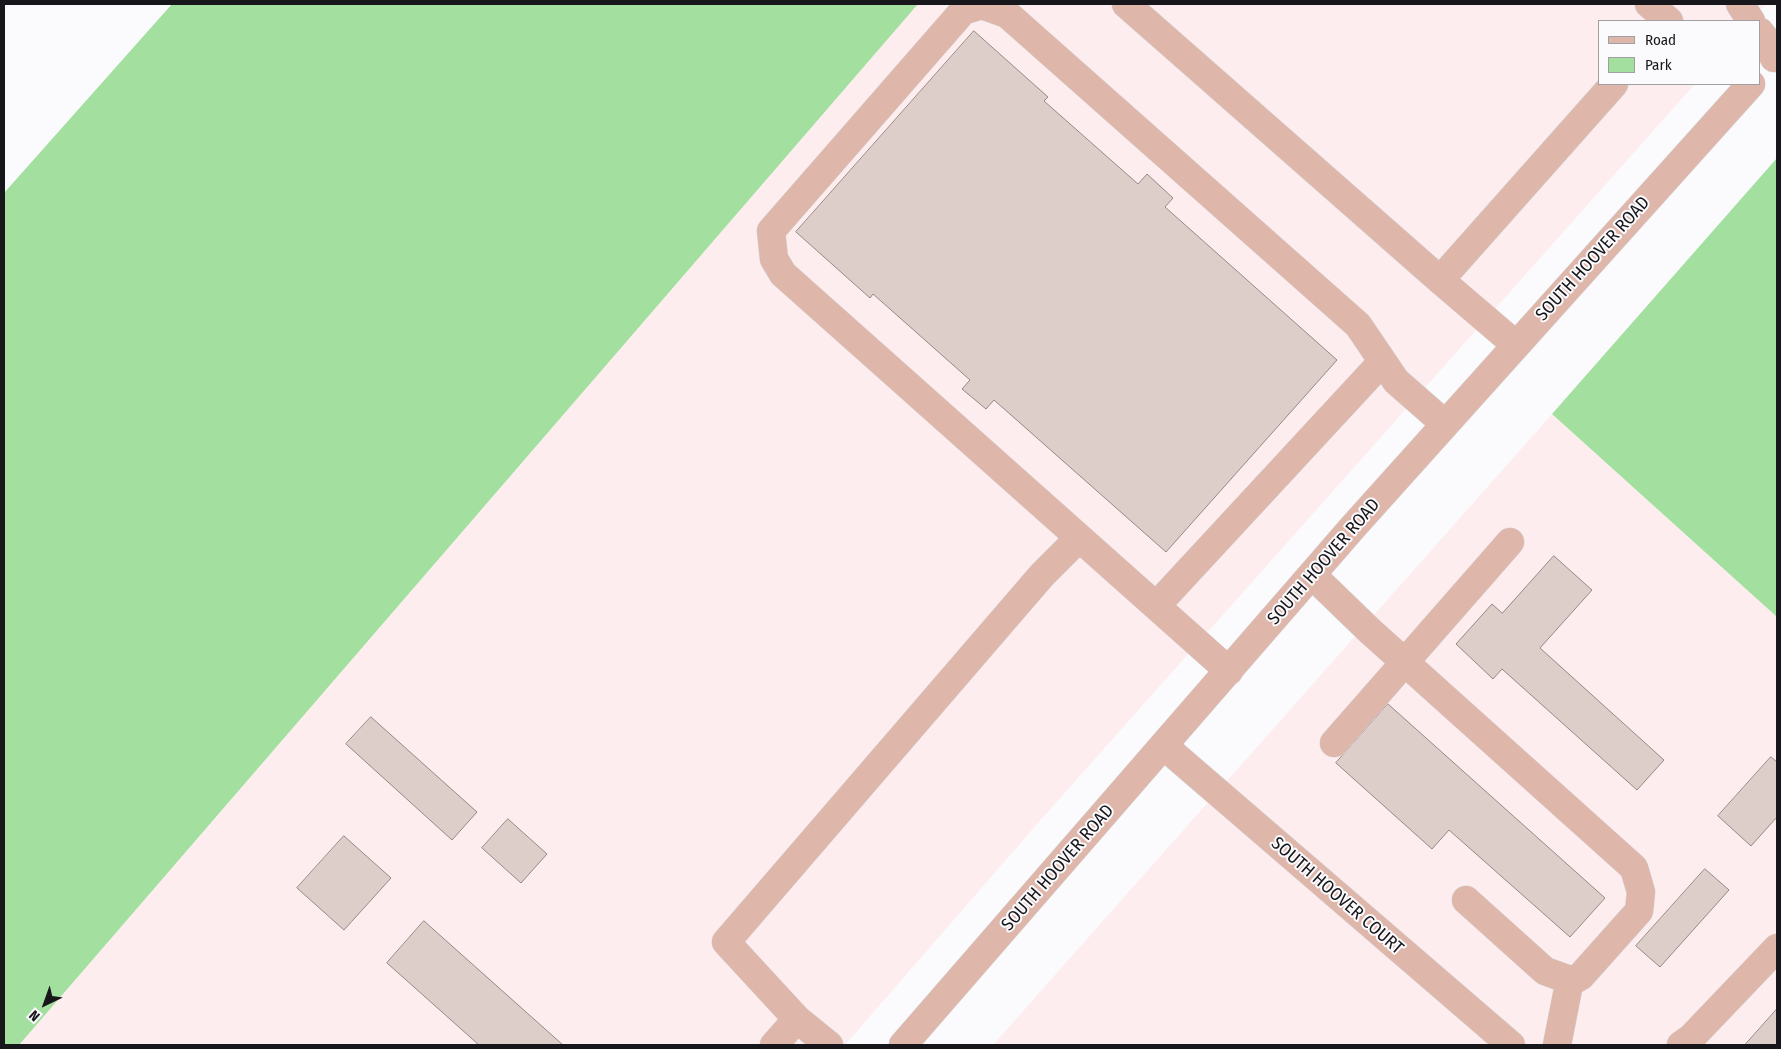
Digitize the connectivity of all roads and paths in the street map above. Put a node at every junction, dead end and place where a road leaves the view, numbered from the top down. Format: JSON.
{"nodes":[{"id":1,"x":1126,"y":4,"type":"edge"},
{"id":2,"x":1649,"y":4,"type":"edge"},
{"id":3,"x":1740,"y":4,"type":"edge"},
{"id":4,"x":1668,"y":20,"type":"edge"},
{"id":5,"x":1750,"y":20,"type":"edge"},
{"id":6,"x":1761,"y":33,"type":"edge"},
{"id":7,"x":1761,"y":63,"type":"edge"},
{"id":8,"x":1613,"y":85,"type":"edge"},
{"id":9,"x":1748,"y":85,"type":"edge"},
{"id":10,"x":1440,"y":280,"type":"junction"},
{"id":11,"x":1516,"y":345,"type":"junction"},
{"id":12,"x":1382,"y":362,"type":"junction"},
{"id":13,"x":1445,"y":424,"type":"junction"},
{"id":14,"x":1079,"y":538,"type":"junction"},
{"id":15,"x":1510,"y":542,"type":"dead end"},
{"id":16,"x":1312,"y":575,"type":"junction"},
{"id":17,"x":1156,"y":606,"type":"junction"},
{"id":18,"x":1404,"y":662,"type":"junction"},
{"id":19,"x":1228,"y":671,"type":"junction"},
{"id":20,"x":1334,"y":743,"type":"dead end"},
{"id":21,"x":1164,"y":746,"type":"junction"},
{"id":22,"x":1466,"y":900,"type":"dead end"},
{"id":23,"x":1777,"y":948,"type":"edge"},
{"id":24,"x":1575,"y":978,"type":"junction"},
{"id":25,"x":797,"y":1019,"type":"junction"},
{"id":26,"x":774,"y":1045,"type":"edge"},
{"id":27,"x":829,"y":1045,"type":"edge"},
{"id":28,"x":903,"y":1045,"type":"edge"},
{"id":29,"x":1511,"y":1045,"type":"edge"},
{"id":30,"x":1557,"y":1045,"type":"edge"},
{"id":31,"x":1681,"y":1045,"type":"edge"}],
"edges":[{"from":1,"to":10,"type":"street"},
{"from":2,"to":4,"type":"street"},
{"from":3,"to":5,"type":"street"},
{"from":6,"to":7,"type":"street"},
{"from":8,"to":10,"type":"street"},
{"from":9,"to":11,"type":"street","name":"SOUTH HOOVER ROAD"},
{"from":10,"to":11,"type":"street"},
{"from":11,"to":13,"type":"street","name":"SOUTH HOOVER ROAD"},
{"from":12,"to":13,"type":"street"},
{"from":12,"to":14,"type":"street"},
{"from":12,"to":17,"type":"street"},
{"from":13,"to":16,"type":"street","name":"SOUTH HOOVER ROAD"},
{"from":14,"to":17,"type":"street"},
{"from":14,"to":25,"type":"street"},
{"from":15,"to":18,"type":"street"},
{"from":16,"to":18,"type":"street"},
{"from":16,"to":19,"type":"street","name":"SOUTH HOOVER ROAD"},
{"from":17,"to":19,"type":"street"},
{"from":18,"to":20,"type":"street"},
{"from":18,"to":24,"type":"street"},
{"from":19,"to":21,"type":"street","name":"SOUTH HOOVER ROAD"},
{"from":21,"to":28,"type":"street","name":"SOUTH HOOVER ROAD"},
{"from":21,"to":29,"type":"street","name":"SOUTH HOOVER COURT"},
{"from":22,"to":24,"type":"street"},
{"from":23,"to":31,"type":"street"},
{"from":24,"to":30,"type":"street"},
{"from":25,"to":26,"type":"street"},
{"from":25,"to":27,"type":"street"}]}
